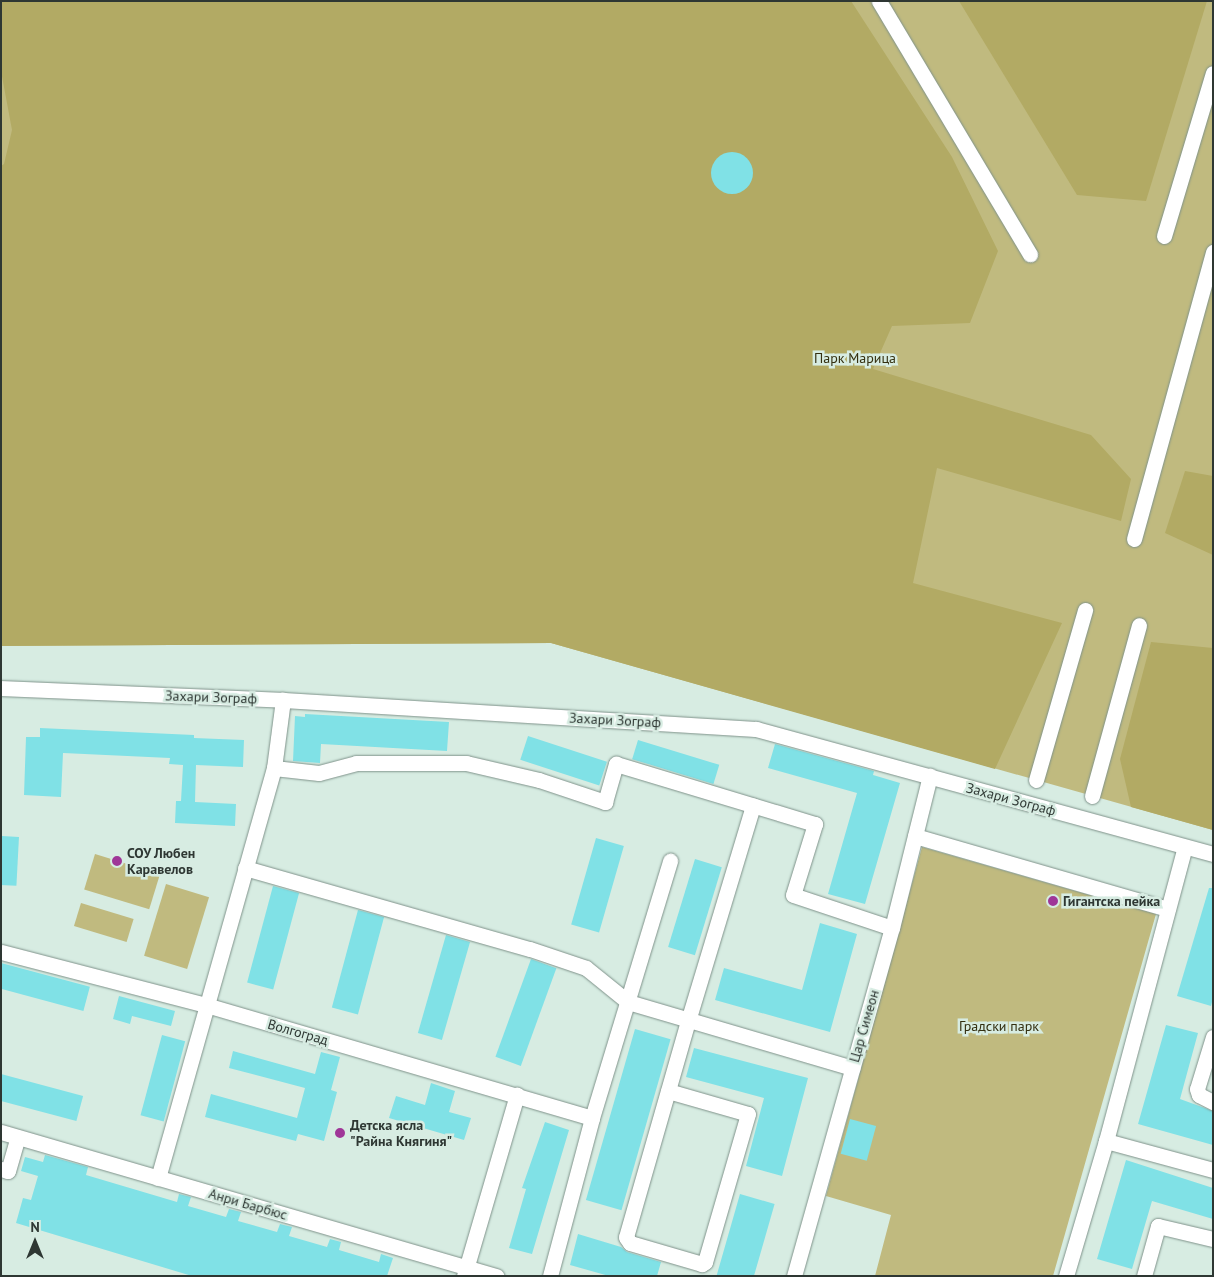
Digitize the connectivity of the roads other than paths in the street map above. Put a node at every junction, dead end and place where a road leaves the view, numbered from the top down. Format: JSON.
{"nodes":[{"id":1,"x":879,"y":1,"type":"edge"},
{"id":2,"x":1213,"y":72,"type":"edge"},
{"id":3,"x":1164,"y":236,"type":"dead end"},
{"id":4,"x":1213,"y":252,"type":"edge"},
{"id":5,"x":1030,"y":254,"type":"dead end"},
{"id":6,"x":1134,"y":539,"type":"dead end"},
{"id":7,"x":1085,"y":610,"type":"dead end"},
{"id":8,"x":1139,"y":625,"type":"dead end"},
{"id":9,"x":1,"y":688,"type":"edge"},
{"id":10,"x":283,"y":700,"type":"junction"},
{"id":11,"x":274,"y":768,"type":"junction"},
{"id":12,"x":930,"y":776,"type":"junction"},
{"id":13,"x":1036,"y":780,"type":"dead end"},
{"id":14,"x":1092,"y":796,"type":"dead end"},
{"id":15,"x":753,"y":806,"type":"junction"},
{"id":16,"x":915,"y":836,"type":"junction"},
{"id":17,"x":1185,"y":847,"type":"junction"},
{"id":18,"x":1213,"y":854,"type":"edge"},
{"id":19,"x":670,"y":861,"type":"dead end"},
{"id":20,"x":245,"y":868,"type":"junction"},
{"id":21,"x":1168,"y":909,"type":"junction"},
{"id":22,"x":892,"y":928,"type":"junction"},
{"id":23,"x":1,"y":952,"type":"edge"},
{"id":24,"x":628,"y":1002,"type":"junction"},
{"id":25,"x":206,"y":1005,"type":"junction"},
{"id":26,"x":688,"y":1021,"type":"junction"},
{"id":27,"x":1213,"y":1037,"type":"edge"},
{"id":28,"x":852,"y":1068,"type":"junction"},
{"id":29,"x":668,"y":1091,"type":"junction"},
{"id":30,"x":517,"y":1095,"type":"junction"},
{"id":31,"x":1213,"y":1102,"type":"edge"},
{"id":32,"x":592,"y":1118,"type":"junction"},
{"id":33,"x":1,"y":1132,"type":"edge"},
{"id":34,"x":18,"y":1137,"type":"junction"},
{"id":35,"x":1106,"y":1140,"type":"junction"},
{"id":36,"x":1,"y":1169,"type":"edge"},
{"id":37,"x":1213,"y":1170,"type":"edge"},
{"id":38,"x":158,"y":1178,"type":"junction"},
{"id":39,"x":1213,"y":1239,"type":"edge"},
{"id":40,"x":466,"y":1272,"type":"edge"},
{"id":41,"x":496,"y":1276,"type":"edge"},
{"id":42,"x":550,"y":1276,"type":"edge"},
{"id":43,"x":794,"y":1276,"type":"edge"},
{"id":44,"x":1066,"y":1276,"type":"edge"},
{"id":45,"x":1144,"y":1276,"type":"edge"}],
"edges":[{"from":1,"to":5,"type":"street"},
{"from":2,"to":3,"type":"street"},
{"from":4,"to":6,"type":"street"},
{"from":7,"to":13,"type":"street"},
{"from":8,"to":14,"type":"street"},
{"from":9,"to":10,"type":"street","name":"Захари Зограф"},
{"from":10,"to":11,"type":"street"},
{"from":10,"to":12,"type":"street","name":"Захари Зограф"},
{"from":11,"to":15,"type":"street"},
{"from":11,"to":20,"type":"street"},
{"from":12,"to":16,"type":"street","name":"Цар Симеон"},
{"from":12,"to":17,"type":"street","name":"Захари Зограф"},
{"from":15,"to":22,"type":"street"},
{"from":15,"to":26,"type":"street"},
{"from":16,"to":21,"type":"street"},
{"from":16,"to":22,"type":"street","name":"Цар Симеон"},
{"from":17,"to":18,"type":"street","name":"Захари Зограф"},
{"from":17,"to":21,"type":"street"},
{"from":19,"to":24,"type":"street"},
{"from":20,"to":24,"type":"street"},
{"from":20,"to":25,"type":"street"},
{"from":21,"to":35,"type":"street"},
{"from":22,"to":28,"type":"street","name":"Цар Симеон"},
{"from":23,"to":25,"type":"street","name":"Волгоград"},
{"from":24,"to":26,"type":"street"},
{"from":24,"to":32,"type":"street"},
{"from":25,"to":30,"type":"street","name":"Волгоград"},
{"from":25,"to":38,"type":"street"},
{"from":26,"to":28,"type":"street"},
{"from":26,"to":29,"type":"street"},
{"from":27,"to":31,"type":"street"},
{"from":28,"to":43,"type":"street","name":"Цар Симеон"},
{"from":29,"to":29,"type":"street"},
{"from":30,"to":32,"type":"street","name":"Волгоград"},
{"from":30,"to":40,"type":"street"},
{"from":32,"to":42,"type":"street"},
{"from":33,"to":34,"type":"street","name":"Анри Барбюс"},
{"from":34,"to":36,"type":"street"},
{"from":34,"to":38,"type":"street","name":"Анри Барбюс"},
{"from":35,"to":37,"type":"street"},
{"from":35,"to":44,"type":"street"},
{"from":38,"to":40,"type":"street","name":"Анри Барбюс"},
{"from":39,"to":45,"type":"street"},
{"from":40,"to":41,"type":"street","name":"Анри Барбюс"}]}
